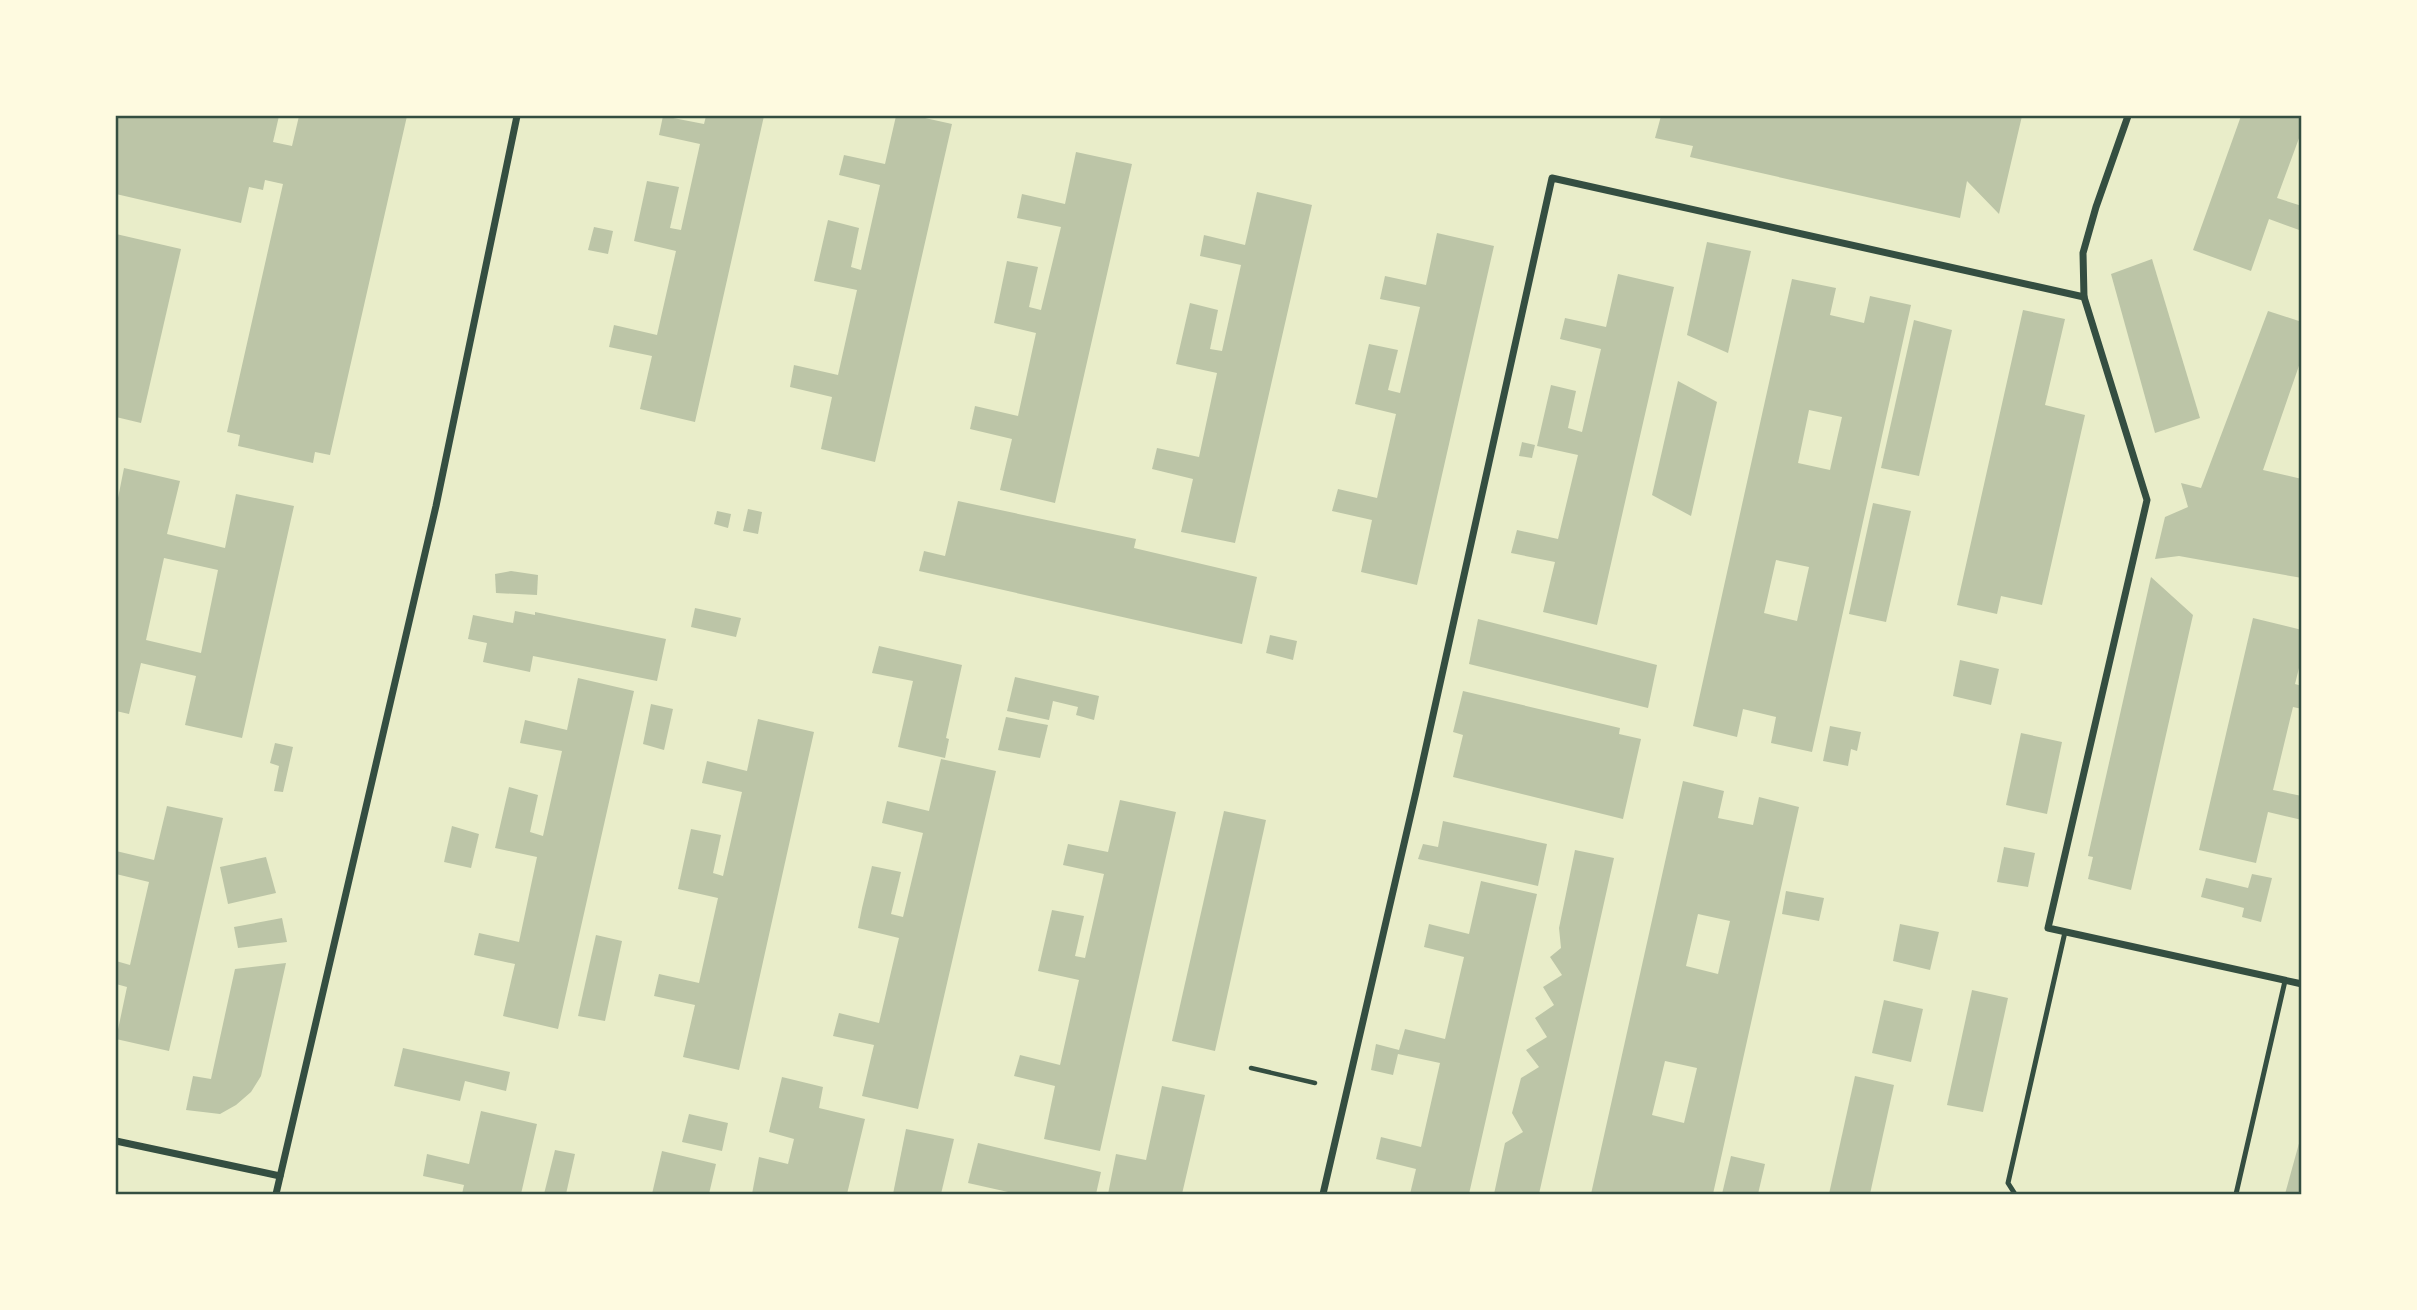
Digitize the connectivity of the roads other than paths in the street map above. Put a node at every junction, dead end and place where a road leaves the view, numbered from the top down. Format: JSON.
{"nodes":[{"id":1,"x":517,"y":116,"type":"edge"},
{"id":2,"x":2128,"y":116,"type":"edge"},
{"id":3,"x":2084,"y":297,"type":"junction"},
{"id":4,"x":2065,"y":932,"type":"junction"},
{"id":5,"x":2285,"y":981,"type":"junction"},
{"id":6,"x":2301,"y":984,"type":"edge"},
{"id":7,"x":116,"y":1141,"type":"edge"},
{"id":8,"x":280,"y":1176,"type":"junction"},
{"id":9,"x":276,"y":1195,"type":"edge"},
{"id":10,"x":1323,"y":1195,"type":"edge"},
{"id":11,"x":2015,"y":1195,"type":"edge"},
{"id":12,"x":2236,"y":1195,"type":"edge"}],
"edges":[{"from":1,"to":8,"type":"street"},
{"from":2,"to":3,"type":"street"},
{"from":3,"to":4,"type":"street"},
{"from":3,"to":10,"type":"street"},
{"from":4,"to":5,"type":"street"},
{"from":4,"to":11,"type":"lane"},
{"from":5,"to":6,"type":"street"},
{"from":5,"to":12,"type":"lane"},
{"from":7,"to":8,"type":"street"},
{"from":8,"to":9,"type":"street"}]}
